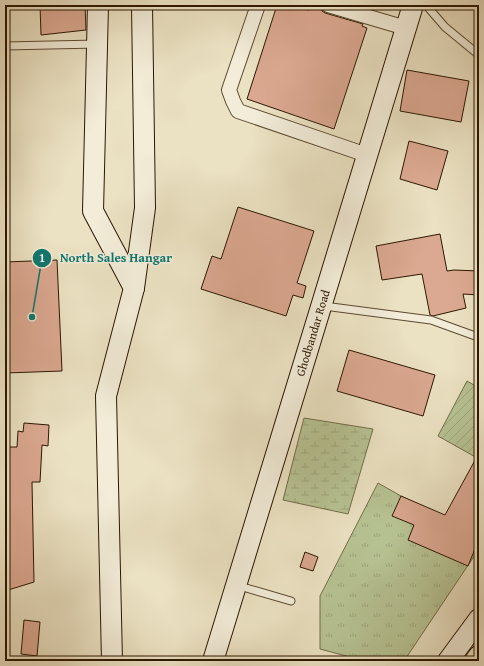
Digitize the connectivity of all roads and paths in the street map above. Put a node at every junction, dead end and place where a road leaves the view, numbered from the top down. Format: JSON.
{"nodes":[{"id":1,"x":98,"y":5,"type":"edge"},
{"id":2,"x":142,"y":5,"type":"edge"},
{"id":3,"x":258,"y":5,"type":"edge"},
{"id":4,"x":328,"y":5,"type":"edge"},
{"id":5,"x":413,"y":5,"type":"edge"},
{"id":6,"x":426,"y":5,"type":"edge"},
{"id":7,"x":406,"y":28,"type":"junction"},
{"id":8,"x":98,"y":44,"type":"junction"},
{"id":9,"x":5,"y":46,"type":"edge"},
{"id":10,"x":479,"y":55,"type":"edge"},
{"id":11,"x":368,"y":155,"type":"junction"},
{"id":12,"x":134,"y":288,"type":"junction"},
{"id":13,"x":321,"y":306,"type":"junction"},
{"id":14,"x":478,"y":337,"type":"dead end"},
{"id":15,"x":236,"y":585,"type":"junction"},
{"id":16,"x":291,"y":601,"type":"dead end"},
{"id":17,"x":479,"y":619,"type":"edge"},
{"id":18,"x":479,"y":657,"type":"edge"},
{"id":19,"x":112,"y":661,"type":"edge"},
{"id":20,"x":213,"y":661,"type":"edge"},
{"id":21,"x":448,"y":661,"type":"edge"},
{"id":22,"x":476,"y":661,"type":"edge"}],
"edges":[{"from":1,"to":8,"type":"street"},
{"from":2,"to":12,"type":"street"},
{"from":3,"to":11,"type":"street"},
{"from":4,"to":7,"type":"street"},
{"from":5,"to":7,"type":"street","name":"Ghodbandar Road"},
{"from":6,"to":10,"type":"lane"},
{"from":7,"to":11,"type":"street","name":"Ghodbandar Road"},
{"from":8,"to":9,"type":"lane"},
{"from":8,"to":12,"type":"street"},
{"from":11,"to":13,"type":"street","name":"Ghodbandar Road"},
{"from":12,"to":19,"type":"street"},
{"from":13,"to":14,"type":"lane"},
{"from":13,"to":15,"type":"street","name":"Ghodbandar Road"},
{"from":15,"to":16,"type":"lane"},
{"from":15,"to":20,"type":"street","name":"Ghodbandar Road"},
{"from":17,"to":21,"type":"street"},
{"from":18,"to":22,"type":"highway"}]}
